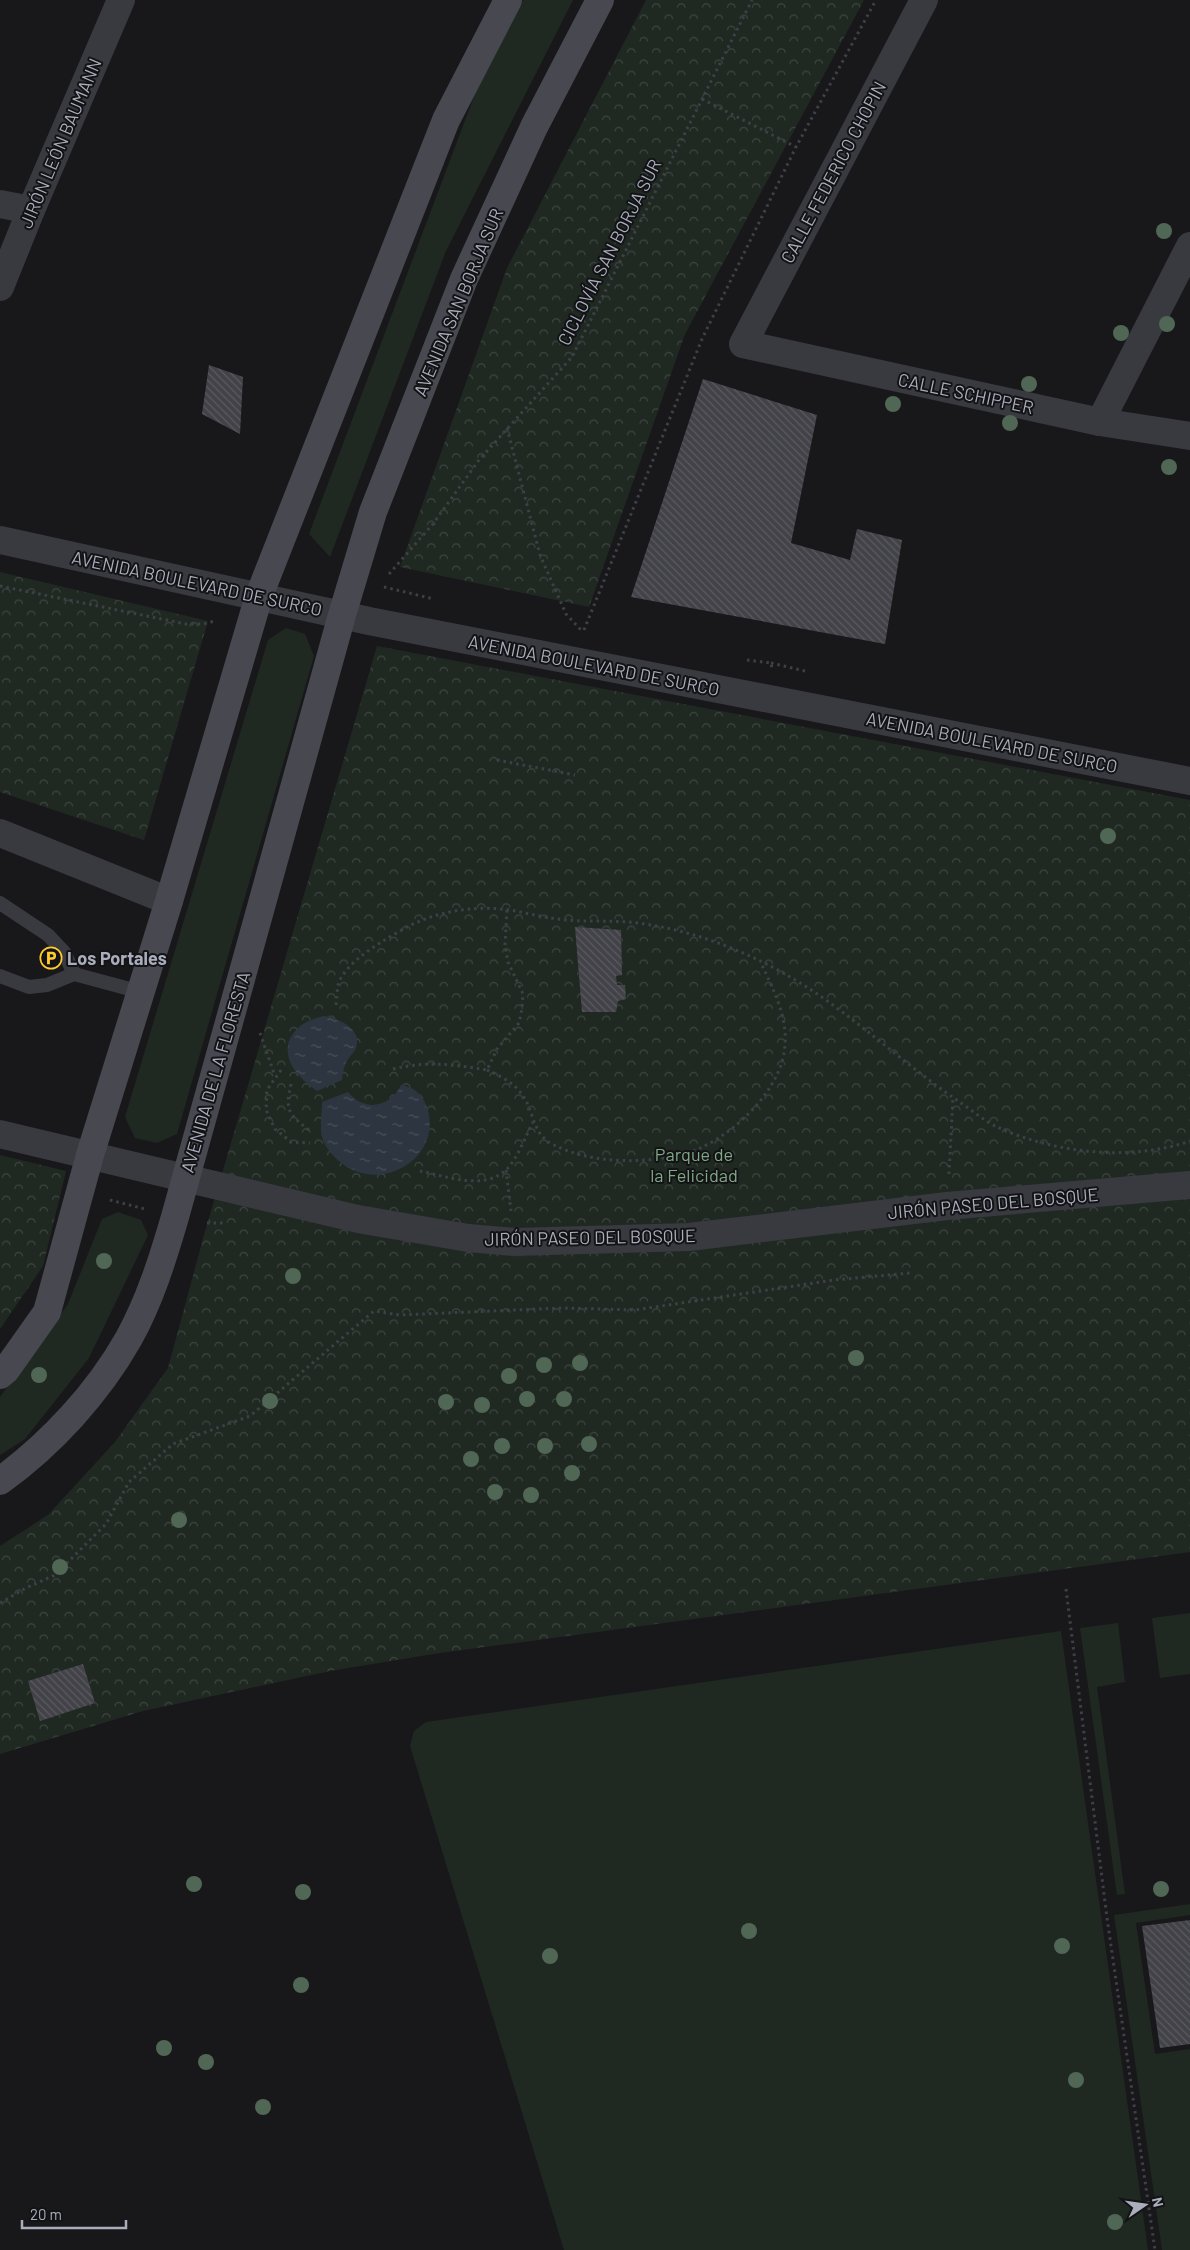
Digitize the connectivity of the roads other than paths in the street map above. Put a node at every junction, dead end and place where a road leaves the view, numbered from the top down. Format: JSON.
{"nodes":[{"id":1,"x":121,"y":0,"type":"edge"},
{"id":2,"x":508,"y":0,"type":"edge"},
{"id":3,"x":600,"y":0,"type":"edge"},
{"id":4,"x":924,"y":0,"type":"edge"},
{"id":5,"x":0,"y":204,"type":"edge"},
{"id":6,"x":31,"y":210,"type":"junction"},
{"id":7,"x":1190,"y":246,"type":"edge"},
{"id":8,"x":0,"y":287,"type":"edge"},
{"id":9,"x":743,"y":344,"type":"joint"},
{"id":10,"x":1100,"y":422,"type":"junction"},
{"id":11,"x":1190,"y":436,"type":"edge"},
{"id":12,"x":0,"y":540,"type":"edge"},
{"id":13,"x":259,"y":596,"type":"junction"},
{"id":14,"x":342,"y":615,"type":"junction"},
{"id":15,"x":1190,"y":781,"type":"edge"},
{"id":16,"x":0,"y":833,"type":"edge"},
{"id":17,"x":169,"y":901,"type":"junction"},
{"id":18,"x":0,"y":903,"type":"edge"},
{"id":19,"x":74,"y":974,"type":"junction"},
{"id":20,"x":0,"y":976,"type":"edge"},
{"id":21,"x":140,"y":992,"type":"junction"},
{"id":22,"x":0,"y":1134,"type":"edge"},
{"id":23,"x":90,"y":1155,"type":"junction"},
{"id":24,"x":186,"y":1177,"type":"junction"},
{"id":25,"x":1190,"y":1185,"type":"edge"},
{"id":26,"x":0,"y":1374,"type":"edge"},
{"id":27,"x":0,"y":1481,"type":"edge"}],
"edges":[{"from":1,"to":6,"type":"street","name":"JIRÓN LEÓN BAUMANN"},
{"from":2,"to":13,"type":"main road"},
{"from":3,"to":14,"type":"main road","name":"AVENIDA SAN BORJA SUR"},
{"from":4,"to":9,"type":"street","name":"CALLE FEDERICO CHOPIN"},
{"from":5,"to":6,"type":"street"},
{"from":6,"to":8,"type":"street","name":"JIRÓN LEÓN BAUMANN"},
{"from":7,"to":10,"type":"street"},
{"from":9,"to":10,"type":"street","name":"CALLE SCHIPPER"},
{"from":10,"to":11,"type":"street","name":"CALLE SCHIPPER"},
{"from":12,"to":13,"type":"street","name":"AVENIDA BOULEVARD DE SURCO"},
{"from":13,"to":14,"type":"street","name":"AVENIDA BOULEVARD DE SURCO"},
{"from":13,"to":17,"type":"main road"},
{"from":14,"to":15,"type":"street","name":"AVENIDA BOULEVARD DE SURCO"},
{"from":14,"to":24,"type":"main road","name":"AVENIDA DE LA FLORESTA"},
{"from":16,"to":17,"type":"street"},
{"from":17,"to":21,"type":"main road"},
{"from":18,"to":19,"type":"lane"},
{"from":19,"to":20,"type":"lane"},
{"from":19,"to":21,"type":"lane"},
{"from":21,"to":23,"type":"main road"},
{"from":22,"to":23,"type":"street","name":"JIRÓN PASEO DEL BOSQUE"},
{"from":23,"to":24,"type":"street","name":"JIRÓN PASEO DEL BOSQUE"},
{"from":23,"to":26,"type":"main road"},
{"from":24,"to":25,"type":"street","name":"JIRÓN PASEO DEL BOSQUE"},
{"from":24,"to":27,"type":"main road","name":"AVENIDA DE LA FLORESTA"}]}
